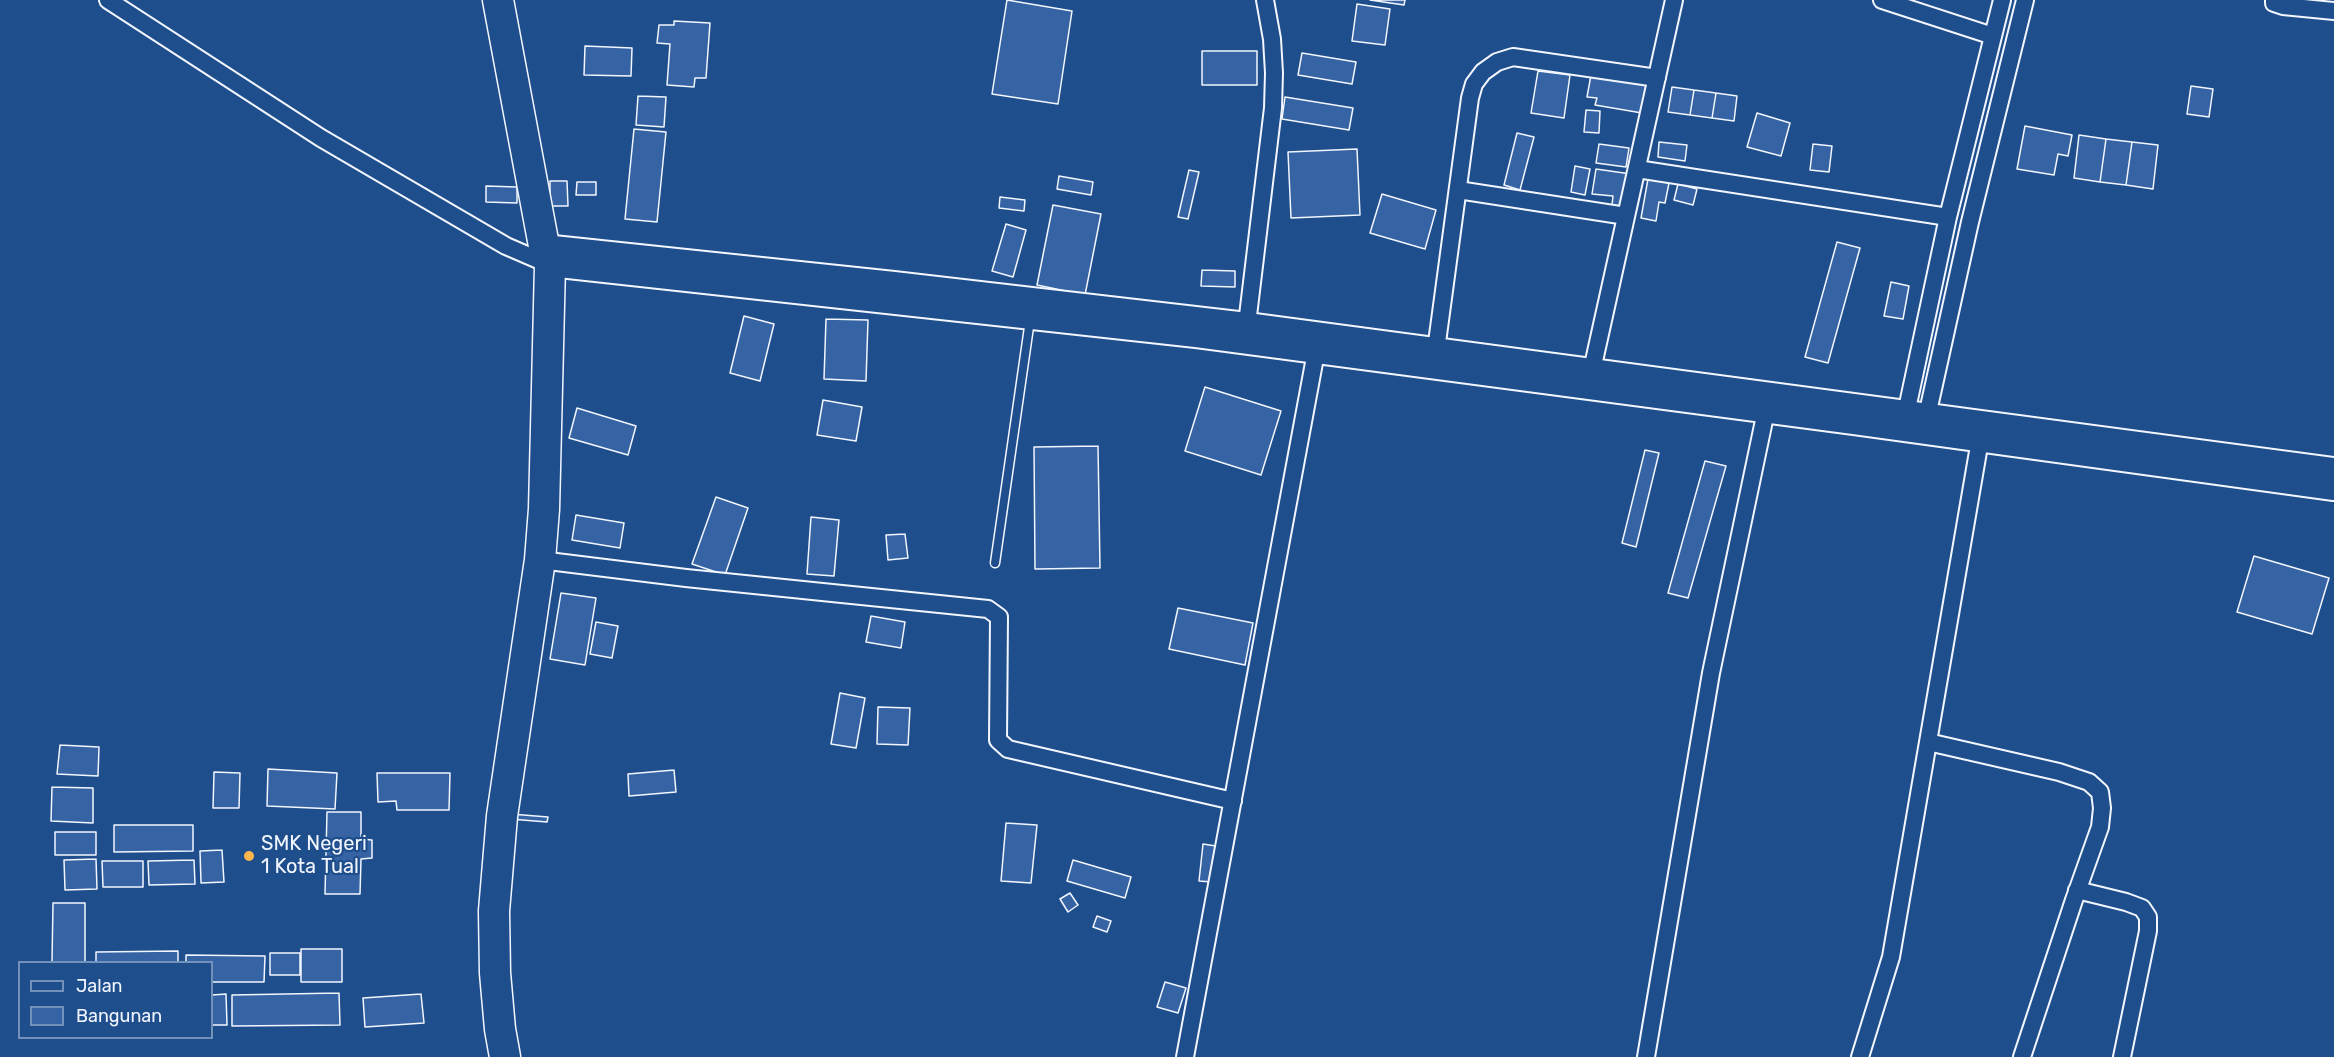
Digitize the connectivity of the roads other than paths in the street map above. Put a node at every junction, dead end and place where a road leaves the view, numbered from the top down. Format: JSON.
{"nodes":[{"id":1,"x":108,"y":0,"type":"edge"},
{"id":2,"x":498,"y":0,"type":"edge"},
{"id":3,"x":1264,"y":0,"type":"edge"},
{"id":4,"x":1674,"y":0,"type":"edge"},
{"id":5,"x":1882,"y":0,"type":"edge"},
{"id":6,"x":2002,"y":0,"type":"edge"},
{"id":7,"x":2025,"y":0,"type":"edge"},
{"id":8,"x":2274,"y":0,"type":"edge"},
{"id":9,"x":2334,"y":11,"type":"edge"},
{"id":10,"x":1994,"y":36,"type":"junction"},
{"id":11,"x":1657,"y":78,"type":"junction"},
{"id":12,"x":1637,"y":169,"type":"junction"},
{"id":13,"x":1458,"y":190,"type":"junction"},
{"id":14,"x":1626,"y":216,"type":"junction"},
{"id":15,"x":1948,"y":217,"type":"junction"},
{"id":16,"x":547,"y":255,"type":"junction"},
{"id":17,"x":1031,"y":308,"type":"junction"},
{"id":18,"x":1247,"y":324,"type":"junction"},
{"id":19,"x":1436,"y":350,"type":"junction"},
{"id":20,"x":1316,"y":352,"type":"junction"},
{"id":21,"x":1592,"y":370,"type":"junction"},
{"id":22,"x":1766,"y":411,"type":"junction"},
{"id":23,"x":1916,"y":422,"type":"junction"},
{"id":24,"x":1980,"y":440,"type":"junction"},
{"id":25,"x":2334,"y":469,"type":"edge"},
{"id":26,"x":2334,"y":489,"type":"edge"},
{"id":27,"x":540,"y":560,"type":"junction"},
{"id":28,"x":994,"y":563,"type":"dead end"},
{"id":29,"x":1928,"y":742,"type":"junction"},
{"id":30,"x":1233,"y":801,"type":"junction"},
{"id":31,"x":2078,"y":890,"type":"junction"},
{"id":32,"x":506,"y":1057,"type":"edge"},
{"id":33,"x":1185,"y":1057,"type":"edge"},
{"id":34,"x":1646,"y":1057,"type":"edge"},
{"id":35,"x":1860,"y":1057,"type":"edge"},
{"id":36,"x":2022,"y":1057,"type":"edge"},
{"id":37,"x":2122,"y":1057,"type":"edge"}],
"edges":[{"from":1,"to":16,"type":"street"},
{"from":2,"to":16,"type":"highway"},
{"from":3,"to":18,"type":"street"},
{"from":4,"to":11,"type":"street"},
{"from":5,"to":10,"type":"street"},
{"from":6,"to":10,"type":"street"},
{"from":7,"to":23,"type":"street"},
{"from":8,"to":9,"type":"street"},
{"from":10,"to":15,"type":"street"},
{"from":11,"to":12,"type":"street"},
{"from":11,"to":13,"type":"street"},
{"from":12,"to":14,"type":"street"},
{"from":12,"to":15,"type":"street"},
{"from":13,"to":14,"type":"street"},
{"from":13,"to":19,"type":"street"},
{"from":14,"to":21,"type":"street"},
{"from":15,"to":23,"type":"street"},
{"from":16,"to":17,"type":"street"},
{"from":16,"to":27,"type":"highway"},
{"from":17,"to":18,"type":"street"},
{"from":17,"to":20,"type":"street"},
{"from":17,"to":28,"type":"lane"},
{"from":18,"to":19,"type":"street"},
{"from":19,"to":21,"type":"street"},
{"from":20,"to":22,"type":"street"},
{"from":20,"to":30,"type":"street"},
{"from":21,"to":23,"type":"street"},
{"from":22,"to":23,"type":"street"},
{"from":22,"to":34,"type":"street"},
{"from":23,"to":24,"type":"street"},
{"from":23,"to":25,"type":"street"},
{"from":24,"to":26,"type":"street"},
{"from":24,"to":29,"type":"street"},
{"from":27,"to":30,"type":"street"},
{"from":27,"to":32,"type":"highway"},
{"from":29,"to":31,"type":"street"},
{"from":29,"to":35,"type":"street"},
{"from":30,"to":33,"type":"street"},
{"from":31,"to":36,"type":"street"},
{"from":31,"to":37,"type":"street"}]}
